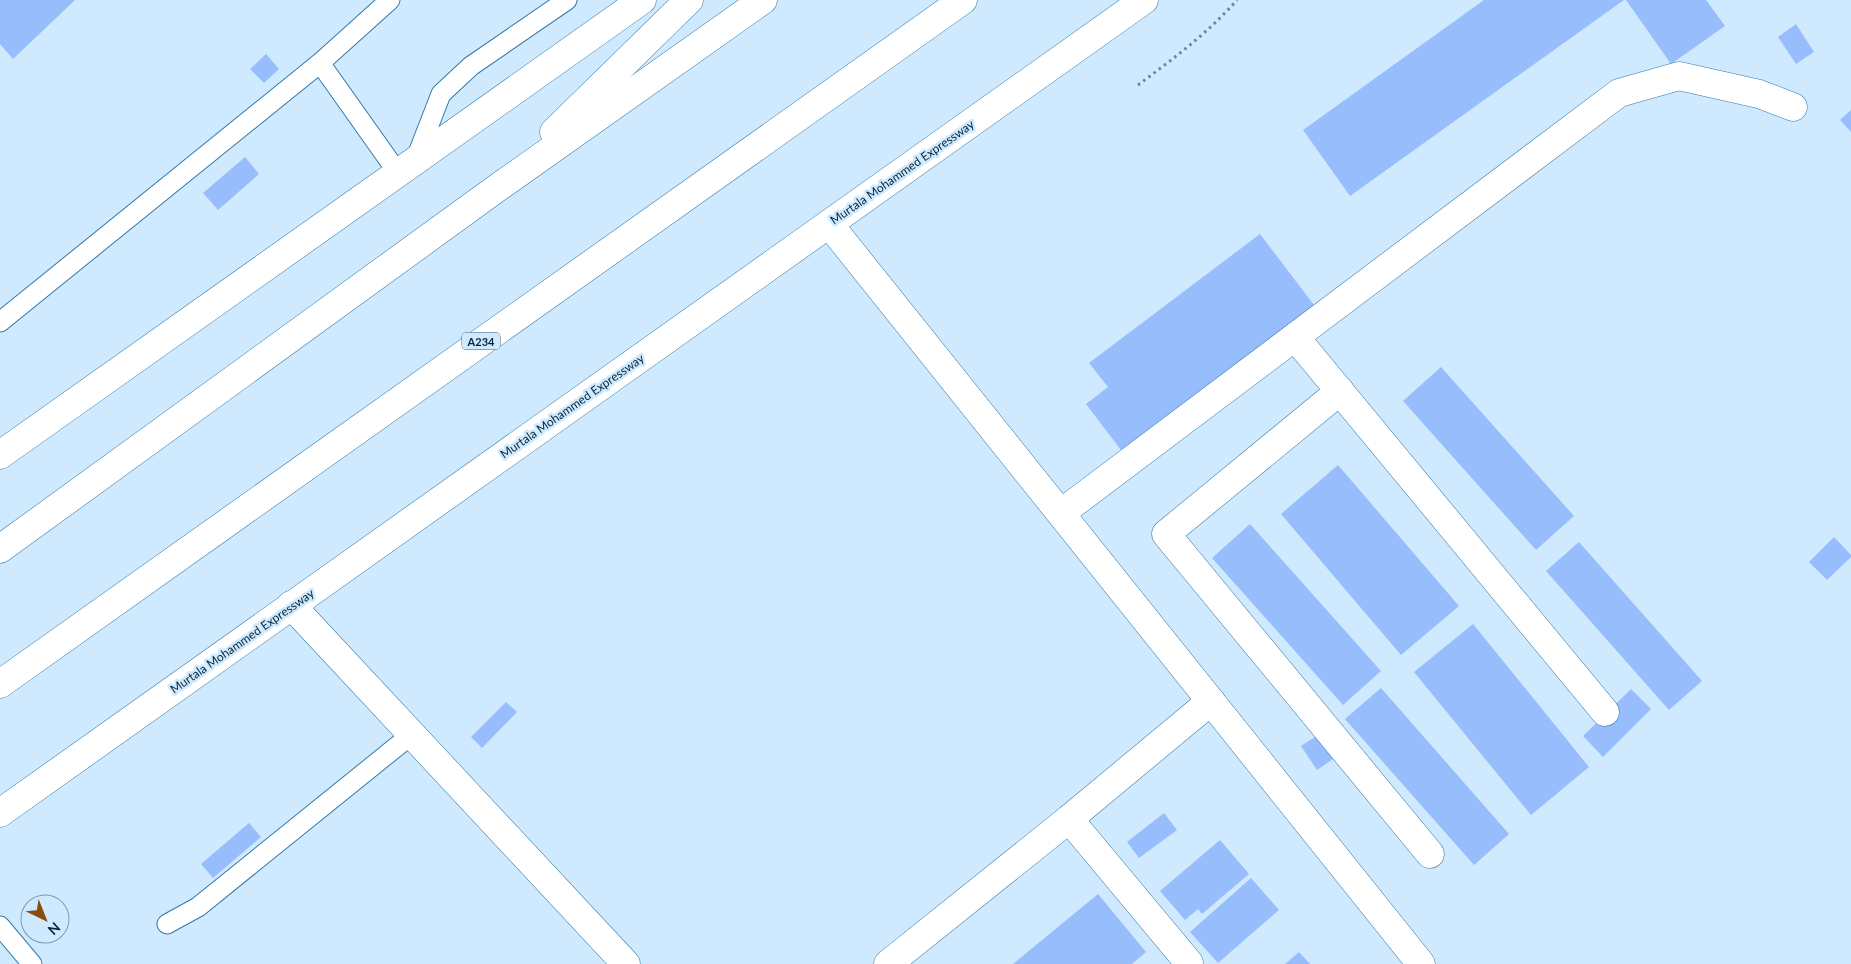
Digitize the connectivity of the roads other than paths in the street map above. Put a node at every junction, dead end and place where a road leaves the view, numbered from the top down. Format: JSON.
{"nodes":[{"id":1,"x":390,"y":0,"type":"edge"},
{"id":2,"x":567,"y":0,"type":"edge"},
{"id":3,"x":642,"y":0,"type":"edge"},
{"id":4,"x":689,"y":0,"type":"edge"},
{"id":5,"x":763,"y":0,"type":"edge"},
{"id":6,"x":963,"y":0,"type":"edge"},
{"id":7,"x":1147,"y":1,"type":"edge"},
{"id":8,"x":320,"y":63,"type":"junction"},
{"id":9,"x":1793,"y":107,"type":"dead end"},
{"id":10,"x":407,"y":168,"type":"junction"},
{"id":11,"x":493,"y":191,"type":"junction"},
{"id":12,"x":829,"y":224,"type":"junction"},
{"id":13,"x":0,"y":322,"type":"edge"},
{"id":14,"x":1295,"y":337,"type":"junction"},
{"id":15,"x":1340,"y":391,"type":"junction"},
{"id":16,"x":0,"y":455,"type":"edge"},
{"id":17,"x":1061,"y":513,"type":"junction"},
{"id":18,"x":0,"y":549,"type":"edge"},
{"id":19,"x":291,"y":606,"type":"junction"},
{"id":20,"x":0,"y":684,"type":"edge"},
{"id":21,"x":1211,"y":701,"type":"junction"},
{"id":22,"x":1606,"y":712,"type":"dead end"},
{"id":23,"x":411,"y":735,"type":"junction"},
{"id":24,"x":62,"y":768,"type":"junction"},
{"id":25,"x":0,"y":794,"type":"edge"},
{"id":26,"x":0,"y":814,"type":"edge"},
{"id":27,"x":1069,"y":819,"type":"junction"},
{"id":28,"x":1430,"y":854,"type":"dead end"},
{"id":29,"x":167,"y":924,"type":"dead end"},
{"id":30,"x":0,"y":926,"type":"edge"},
{"id":31,"x":1190,"y":963,"type":"edge"},
{"id":32,"x":32,"y":964,"type":"edge"},
{"id":33,"x":626,"y":964,"type":"edge"},
{"id":34,"x":888,"y":964,"type":"edge"},
{"id":35,"x":1421,"y":964,"type":"edge"}],
"edges":[{"from":1,"to":8,"type":"lane"},
{"from":2,"to":10,"type":"lane"},
{"from":3,"to":10,"type":"main road"},
{"from":4,"to":11,"type":"main road"},
{"from":5,"to":11,"type":"main road"},
{"from":6,"to":20,"type":"main road","number":"A234"},
{"from":7,"to":12,"type":"main road","name":"Murtala Mohammed Expressway"},
{"from":8,"to":10,"type":"lane"},
{"from":8,"to":13,"type":"lane"},
{"from":9,"to":14,"type":"main road"},
{"from":10,"to":16,"type":"main road"},
{"from":11,"to":18,"type":"main road"},
{"from":12,"to":17,"type":"main road"},
{"from":12,"to":19,"type":"main road","name":"Murtala Mohammed Expressway"},
{"from":14,"to":15,"type":"main road"},
{"from":14,"to":17,"type":"main road"},
{"from":15,"to":22,"type":"main road"},
{"from":15,"to":28,"type":"main road"},
{"from":17,"to":21,"type":"main road"},
{"from":19,"to":23,"type":"main road"},
{"from":19,"to":24,"type":"main road","name":"Murtala Mohammed Expressway"},
{"from":21,"to":27,"type":"main road"},
{"from":21,"to":35,"type":"main road"},
{"from":23,"to":29,"type":"lane"},
{"from":23,"to":33,"type":"main road"},
{"from":24,"to":25,"type":"main road"},
{"from":24,"to":26,"type":"main road","name":"Murtala Mohammed Expressway"},
{"from":27,"to":31,"type":"main road"},
{"from":27,"to":34,"type":"main road"},
{"from":30,"to":32,"type":"lane"}]}
